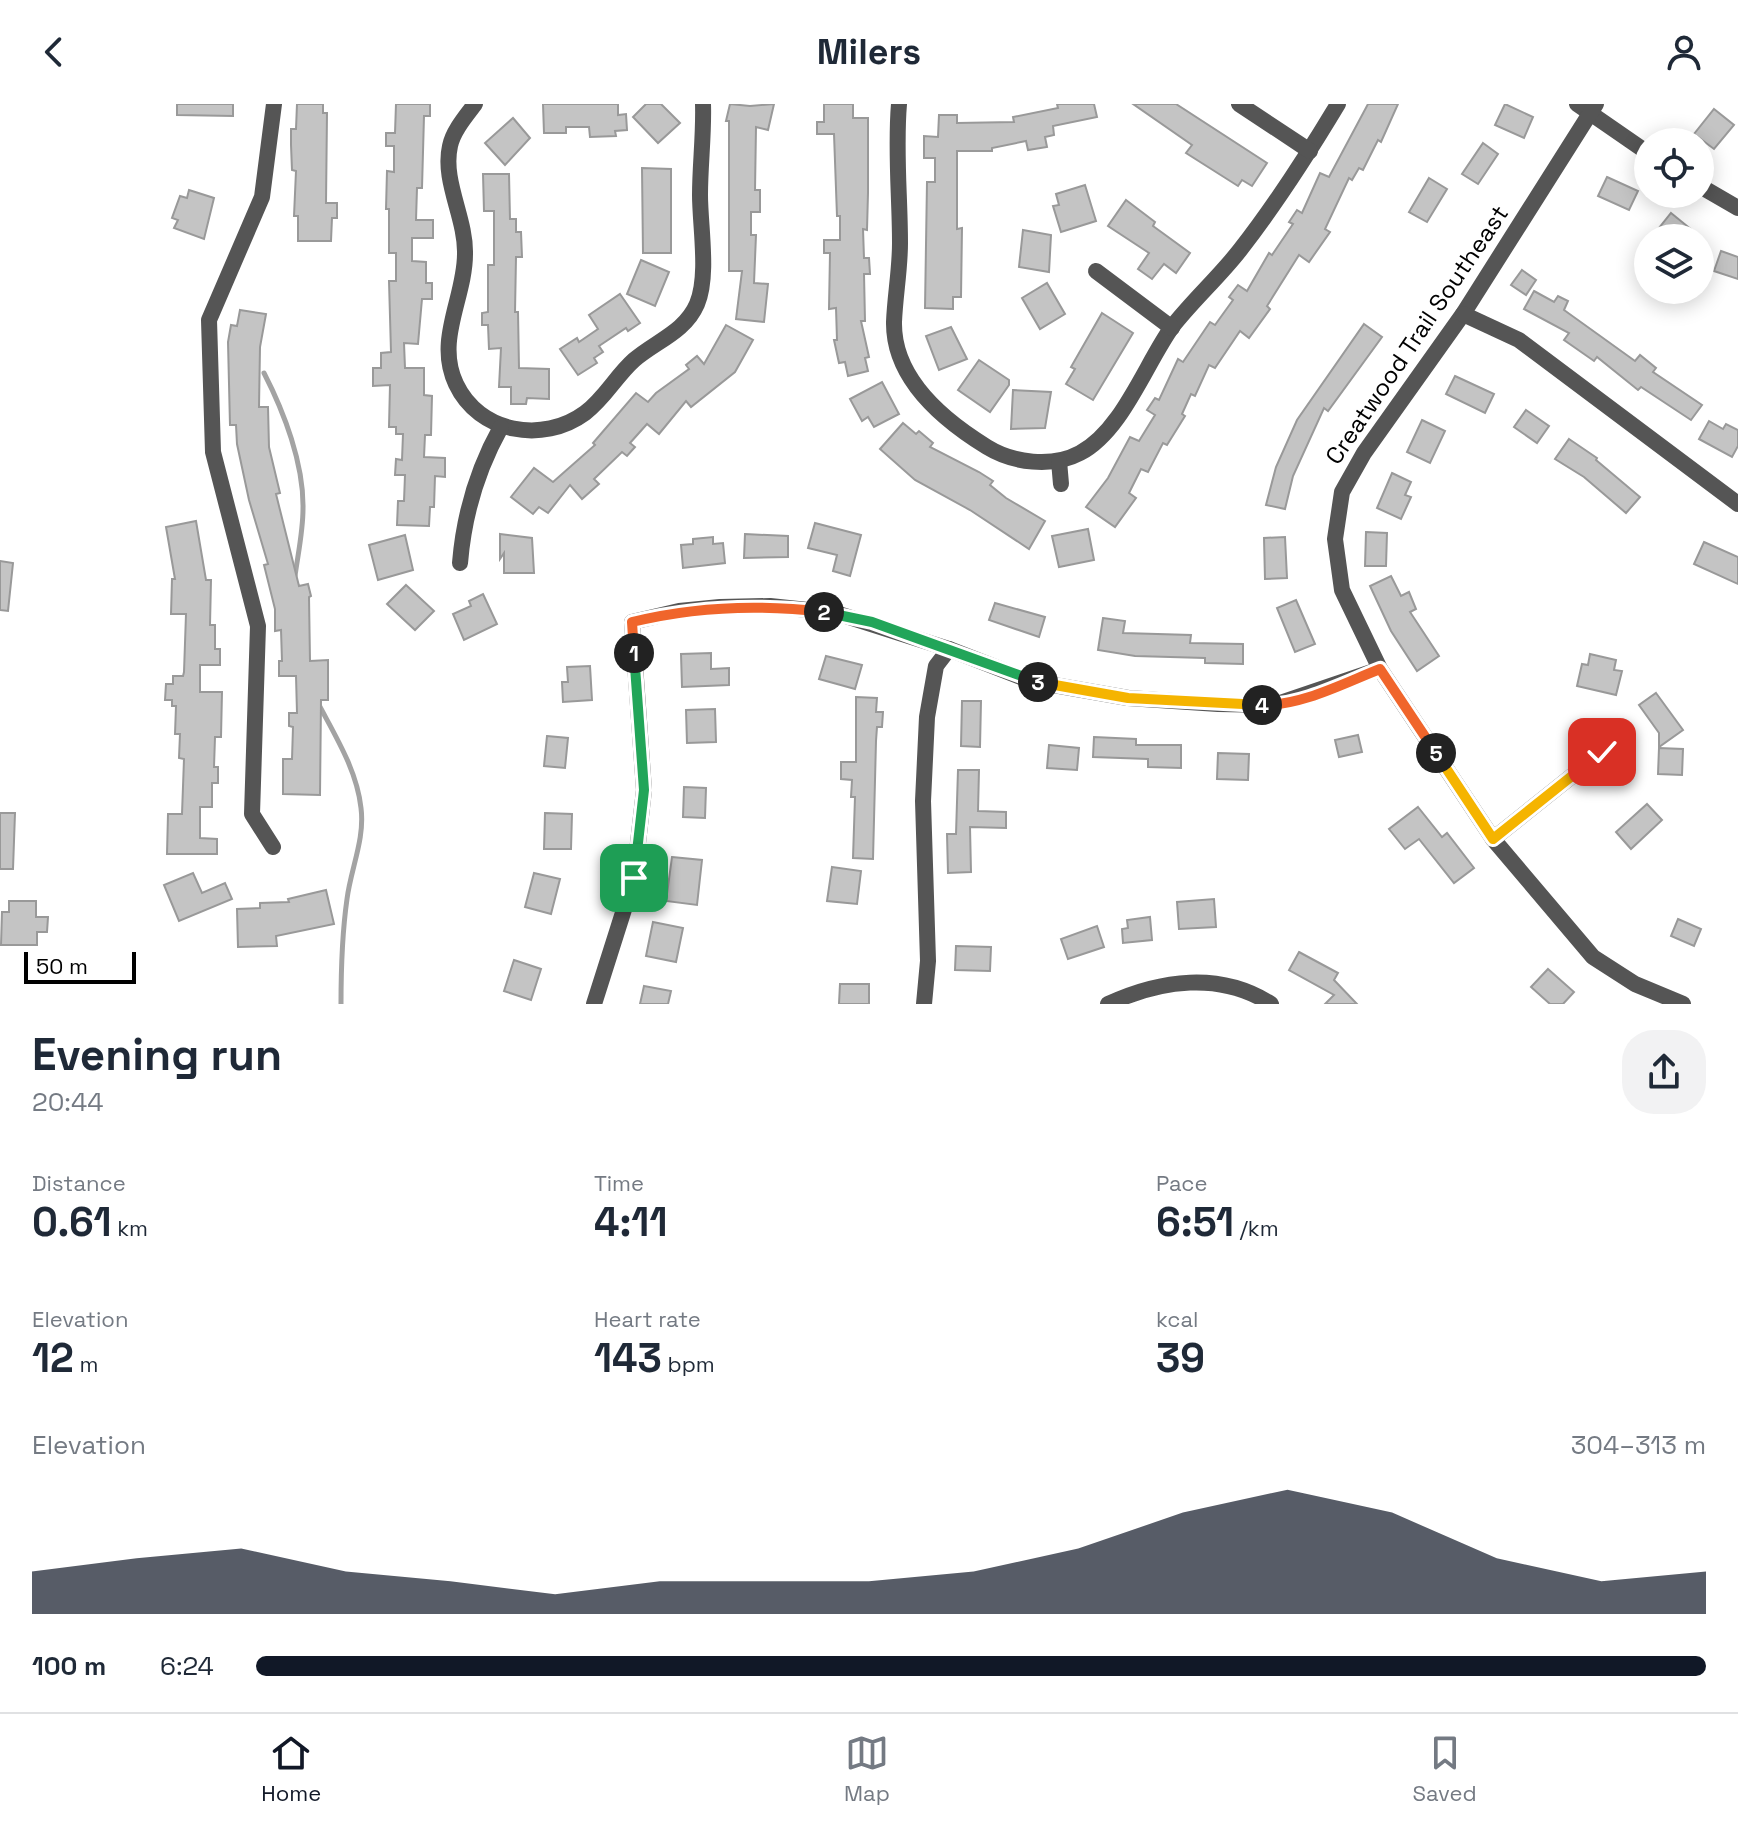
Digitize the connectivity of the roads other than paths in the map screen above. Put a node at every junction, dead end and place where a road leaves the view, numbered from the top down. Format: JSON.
{"nodes":[{"id":1,"x":274,"y":104,"type":"edge"},
{"id":2,"x":475,"y":104,"type":"edge"},
{"id":3,"x":703,"y":104,"type":"edge"},
{"id":4,"x":899,"y":104,"type":"edge"},
{"id":5,"x":1239,"y":104,"type":"edge"},
{"id":6,"x":1338,"y":104,"type":"edge"},
{"id":7,"x":1588,"y":107,"type":"edge"},
{"id":8,"x":1634,"y":142,"type":"edge"},
{"id":9,"x":1310,"y":151,"type":"junction"},
{"id":10,"x":1714,"y":194,"type":"edge"},
{"id":11,"x":1738,"y":208,"type":"edge"},
{"id":12,"x":1096,"y":271,"type":"dead end"},
{"id":13,"x":1463,"y":314,"type":"junction"},
{"id":14,"x":1172,"y":328,"type":"junction"},
{"id":15,"x":501,"y":427,"type":"junction"},
{"id":16,"x":1059,"y":461,"type":"junction"},
{"id":17,"x":1061,"y":484,"type":"dead end"},
{"id":18,"x":1738,"y":504,"type":"edge"},
{"id":19,"x":460,"y":563,"type":"dead end"},
{"id":20,"x":949,"y":649,"type":"junction"},
{"id":21,"x":1380,"y":669,"type":"junction"},
{"id":22,"x":1602,"y":752,"type":"dead end"},
{"id":23,"x":1493,"y":839,"type":"junction"},
{"id":24,"x":273,"y":847,"type":"dead end"},
{"id":25,"x":594,"y":1004,"type":"edge"},
{"id":26,"x":924,"y":1004,"type":"edge"},
{"id":27,"x":1108,"y":1004,"type":"edge"},
{"id":28,"x":1271,"y":1004,"type":"edge"},
{"id":29,"x":1683,"y":1004,"type":"edge"}],
"edges":[{"from":1,"to":24,"type":"street"},
{"from":2,"to":15,"type":"street"},
{"from":3,"to":15,"type":"street"},
{"from":4,"to":16,"type":"street"},
{"from":5,"to":9,"type":"street"},
{"from":6,"to":9,"type":"street"},
{"from":7,"to":8,"type":"street"},
{"from":7,"to":13,"type":"street","name":"Creatwood Trail Southeast"},
{"from":9,"to":14,"type":"street"},
{"from":10,"to":11,"type":"street"},
{"from":12,"to":14,"type":"street"},
{"from":13,"to":18,"type":"street"},
{"from":13,"to":21,"type":"street","name":"Creatwood Trail Southeast"},
{"from":14,"to":16,"type":"street"},
{"from":15,"to":19,"type":"street"},
{"from":16,"to":17,"type":"street"},
{"from":20,"to":21,"type":"street"},
{"from":20,"to":25,"type":"street"},
{"from":20,"to":26,"type":"street"},
{"from":21,"to":23,"type":"street","name":"Creatwood Trail Southeast"},
{"from":22,"to":23,"type":"street"},
{"from":23,"to":29,"type":"street","name":"Creatwood Trail Southeast"},
{"from":27,"to":28,"type":"street"}]}
